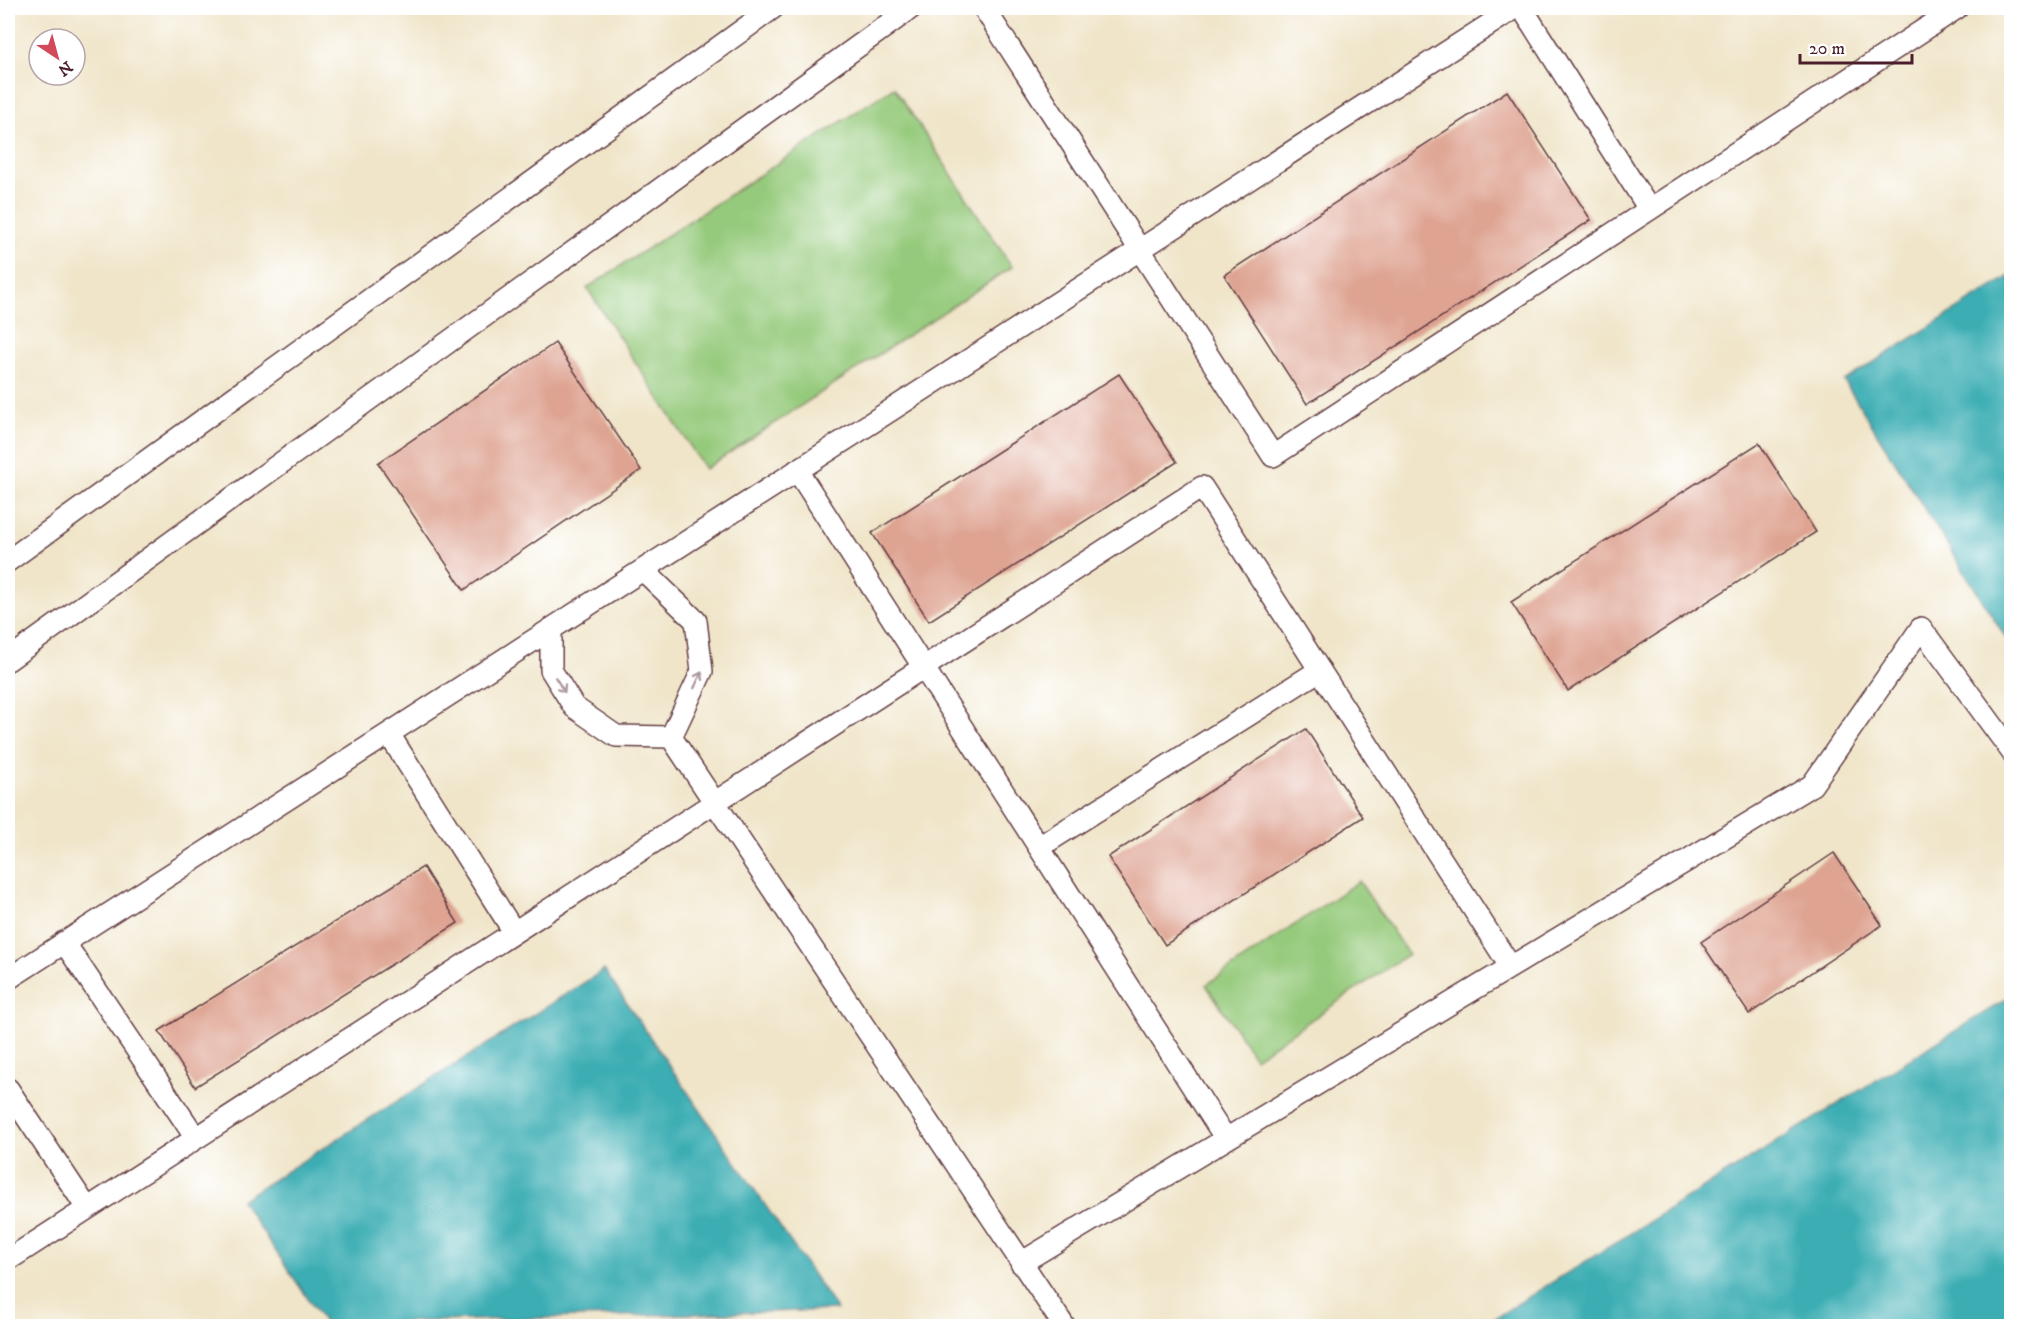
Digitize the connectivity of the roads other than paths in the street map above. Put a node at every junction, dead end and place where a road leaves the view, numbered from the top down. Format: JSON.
{"nodes":[{"id":1,"x":773,"y":8,"type":"edge"},
{"id":2,"x":911,"y":8,"type":"edge"},
{"id":3,"x":984,"y":8,"type":"edge"},
{"id":4,"x":1515,"y":8,"type":"edge"},
{"id":5,"x":1522,"y":8,"type":"edge"},
{"id":6,"x":1956,"y":8,"type":"edge"},
{"id":7,"x":1649,"y":209,"type":"junction"},
{"id":8,"x":1140,"y":249,"type":"junction"},
{"id":9,"x":797,"y":471,"type":"junction"},
{"id":10,"x":8,"y":561,"type":"edge"},
{"id":11,"x":643,"y":570,"type":"junction"},
{"id":12,"x":551,"y":629,"type":"junction"},
{"id":13,"x":8,"y":660,"type":"edge"},
{"id":14,"x":924,"y":667,"type":"junction"},
{"id":15,"x":1320,"y":669,"type":"junction"},
{"id":16,"x":389,"y":734,"type":"junction"},
{"id":17,"x":671,"y":736,"type":"junction"},
{"id":18,"x":2012,"y":752,"type":"edge"},
{"id":19,"x":715,"y":802,"type":"junction"},
{"id":20,"x":1039,"y":847,"type":"junction"},
{"id":21,"x":514,"y":932,"type":"junction"},
{"id":22,"x":64,"y":942,"type":"junction"},
{"id":23,"x":1510,"y":966,"type":"junction"},
{"id":24,"x":8,"y":979,"type":"edge"},
{"id":25,"x":8,"y":1089,"type":"edge"},
{"id":26,"x":196,"y":1138,"type":"junction"},
{"id":27,"x":1226,"y":1138,"type":"junction"},
{"id":28,"x":87,"y":1208,"type":"junction"},
{"id":29,"x":8,"y":1260,"type":"edge"},
{"id":30,"x":1021,"y":1263,"type":"junction"},
{"id":31,"x":1065,"y":1326,"type":"edge"}],
"edges":[{"from":1,"to":10,"type":"lane"},
{"from":2,"to":13,"type":"lane"},
{"from":3,"to":8,"type":"lane"},
{"from":4,"to":8,"type":"lane"},
{"from":5,"to":7,"type":"lane"},
{"from":6,"to":7,"type":"lane"},
{"from":7,"to":8,"type":"lane"},
{"from":8,"to":9,"type":"lane"},
{"from":9,"to":11,"type":"lane"},
{"from":9,"to":14,"type":"lane"},
{"from":11,"to":12,"type":"lane"},
{"from":17,"to":11,"type":"lane","one_way":true},
{"from":12,"to":16,"type":"lane"},
{"from":12,"to":17,"type":"lane","one_way":true},
{"from":14,"to":15,"type":"lane"},
{"from":14,"to":19,"type":"lane"},
{"from":14,"to":20,"type":"lane"},
{"from":15,"to":20,"type":"lane"},
{"from":15,"to":23,"type":"lane"},
{"from":16,"to":21,"type":"lane"},
{"from":16,"to":22,"type":"lane"},
{"from":17,"to":19,"type":"lane"},
{"from":18,"to":23,"type":"lane"},
{"from":19,"to":21,"type":"lane"},
{"from":19,"to":30,"type":"lane"},
{"from":20,"to":27,"type":"lane"},
{"from":21,"to":26,"type":"lane"},
{"from":22,"to":24,"type":"lane"},
{"from":22,"to":26,"type":"lane"},
{"from":23,"to":27,"type":"lane"},
{"from":25,"to":28,"type":"lane"},
{"from":26,"to":28,"type":"lane"},
{"from":27,"to":30,"type":"lane"},
{"from":28,"to":29,"type":"lane"},
{"from":30,"to":31,"type":"lane"}]}
